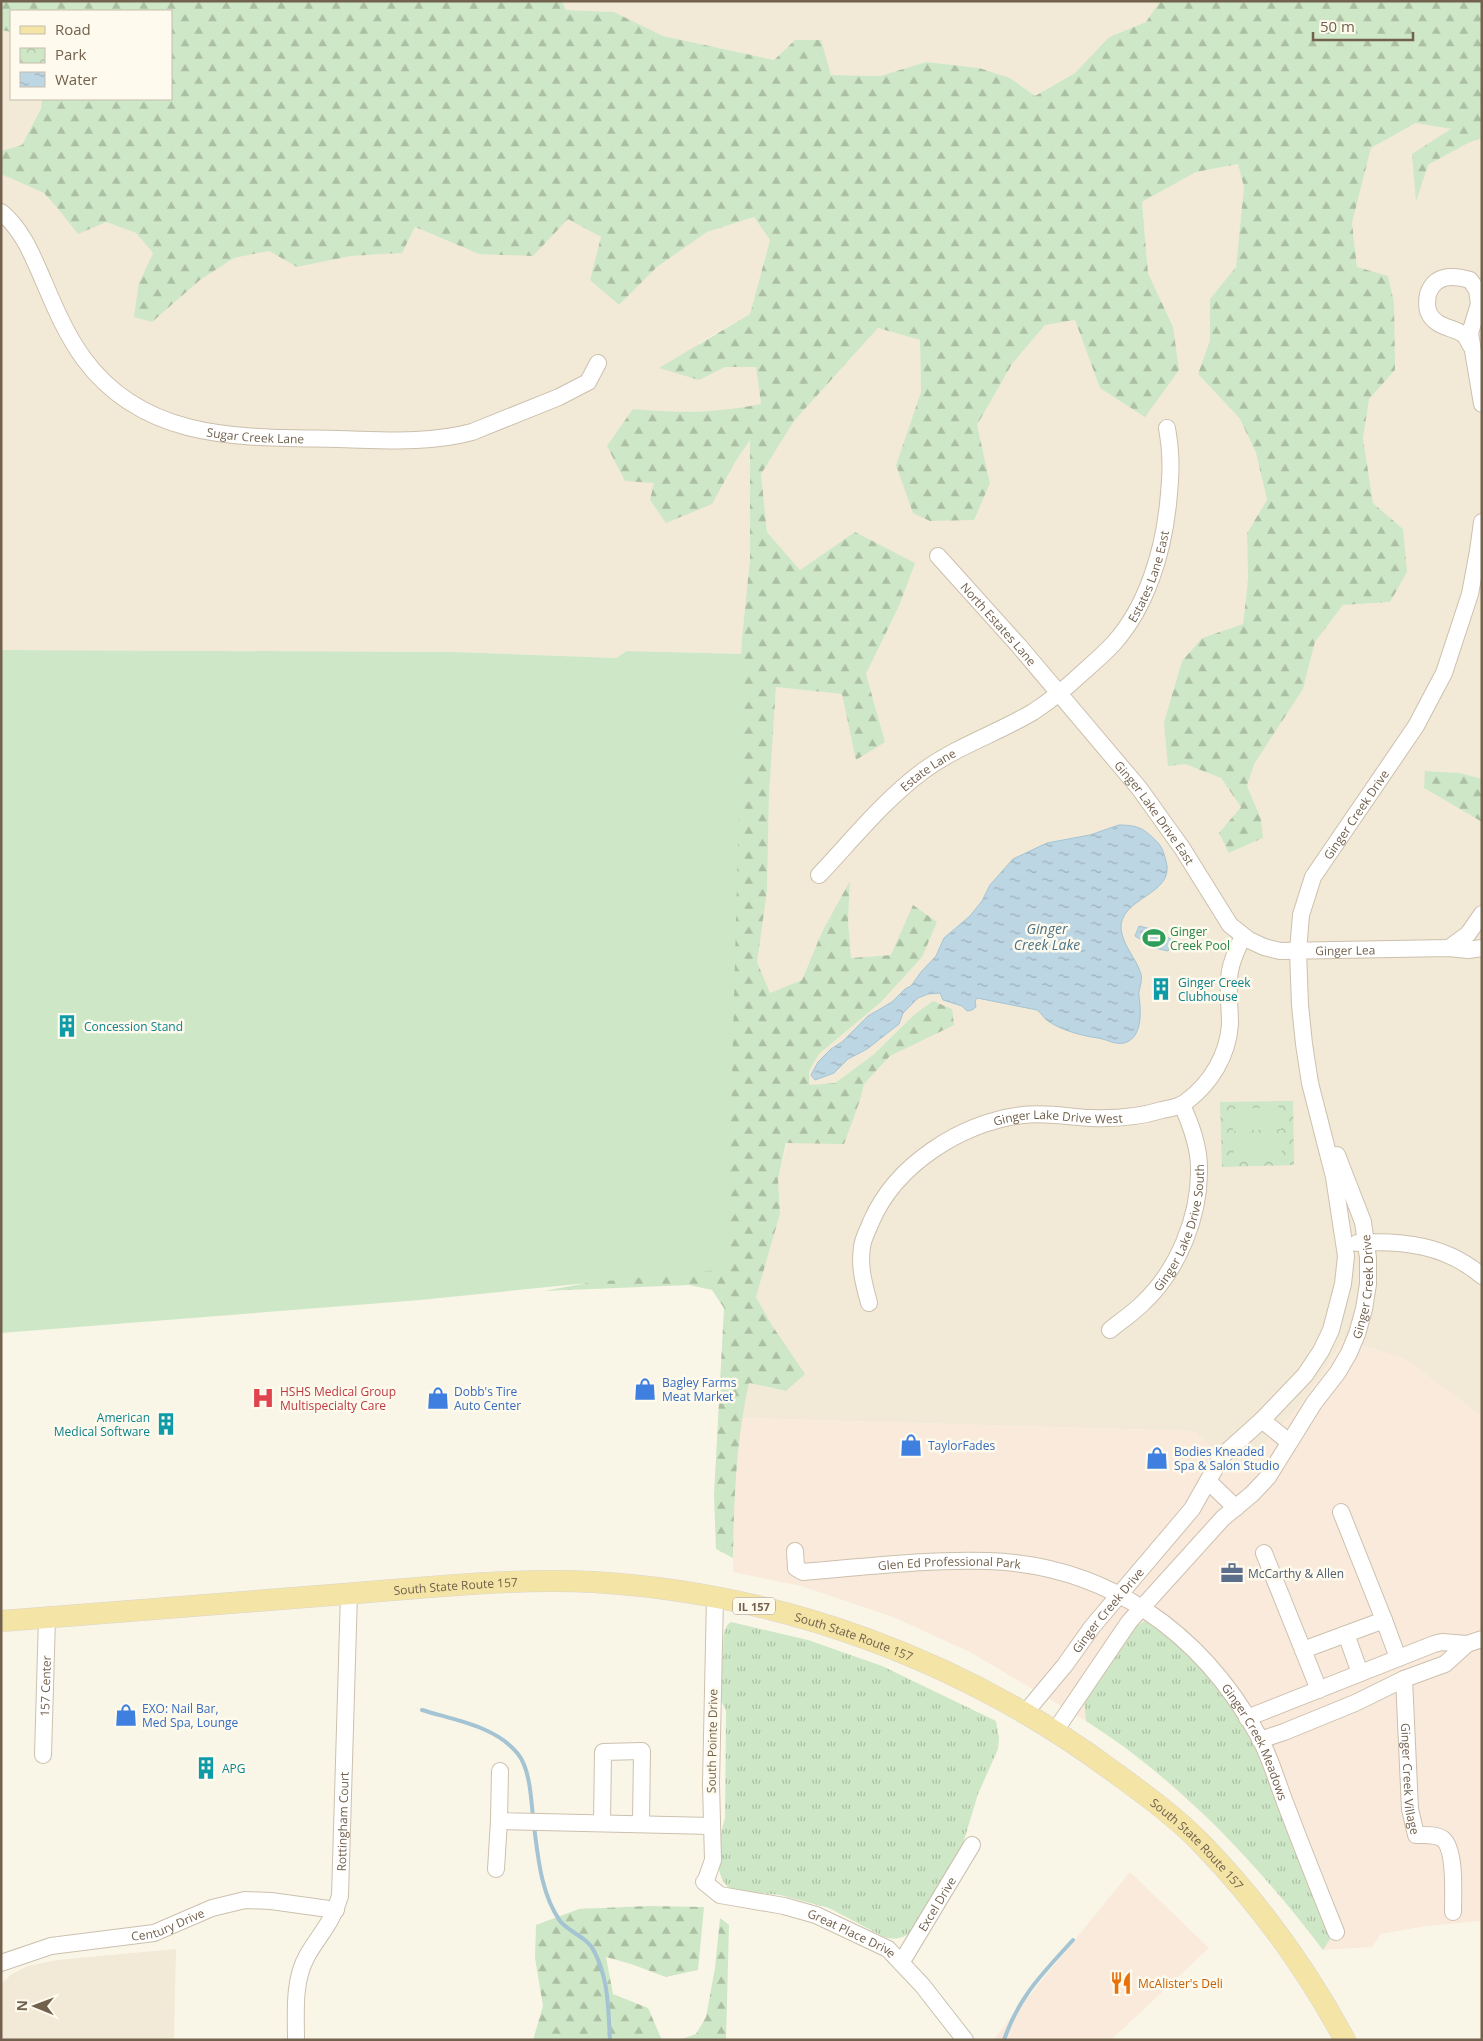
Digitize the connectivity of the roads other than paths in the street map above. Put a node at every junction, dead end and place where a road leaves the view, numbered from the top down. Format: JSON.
{"nodes":[{"id":1,"x":1,"y":212,"type":"edge"},
{"id":2,"x":1471,"y":346,"type":"dead end"},
{"id":3,"x":598,"y":363,"type":"dead end"},
{"id":4,"x":1482,"y":404,"type":"edge"},
{"id":5,"x":1167,"y":428,"type":"dead end"},
{"id":6,"x":1482,"y":522,"type":"edge"},
{"id":7,"x":938,"y":556,"type":"dead end"},
{"id":8,"x":1476,"y":596,"type":"edge"},
{"id":9,"x":1059,"y":694,"type":"junction"},
{"id":10,"x":818,"y":875,"type":"dead end"},
{"id":11,"x":1482,"y":914,"type":"edge"},
{"id":12,"x":1243,"y":936,"type":"junction"},
{"id":13,"x":1449,"y":948,"type":"junction"},
{"id":14,"x":1482,"y":948,"type":"edge"},
{"id":15,"x":1298,"y":951,"type":"junction"},
{"id":16,"x":1182,"y":1105,"type":"junction"},
{"id":17,"x":1319,"y":1119,"type":"junction"},
{"id":18,"x":1367,"y":1242,"type":"junction"},
{"id":19,"x":1344,"y":1243,"type":"junction"},
{"id":20,"x":1482,"y":1276,"type":"edge"},
{"id":21,"x":869,"y":1303,"type":"dead end"},
{"id":22,"x":1110,"y":1330,"type":"dead end"},
{"id":23,"x":1262,"y":1420,"type":"junction"},
{"id":24,"x":1289,"y":1442,"type":"junction"},
{"id":25,"x":1208,"y":1481,"type":"junction"},
{"id":26,"x":1236,"y":1508,"type":"junction"},
{"id":27,"x":1341,"y":1512,"type":"dead end"},
{"id":28,"x":795,"y":1550,"type":"dead end"},
{"id":29,"x":1264,"y":1553,"type":"dead end"},
{"id":30,"x":349,"y":1594,"type":"junction"},
{"id":31,"x":1119,"y":1594,"type":"junction"},
{"id":32,"x":715,"y":1597,"type":"junction"},
{"id":33,"x":1142,"y":1607,"type":"junction"},
{"id":34,"x":47,"y":1618,"type":"junction"},
{"id":35,"x":1384,"y":1620,"type":"junction"},
{"id":36,"x":1,"y":1621,"type":"edge"},
{"id":37,"x":1346,"y":1634,"type":"junction"},
{"id":38,"x":1474,"y":1642,"type":"edge"},
{"id":39,"x":1303,"y":1650,"type":"junction"},
{"id":40,"x":1398,"y":1658,"type":"junction"},
{"id":41,"x":1376,"y":1667,"type":"junction"},
{"id":42,"x":1360,"y":1673,"type":"junction"},
{"id":43,"x":1404,"y":1679,"type":"junction"},
{"id":44,"x":1385,"y":1688,"type":"junction"},
{"id":45,"x":1319,"y":1690,"type":"junction"},
{"id":46,"x":1025,"y":1714,"type":"junction"},
{"id":47,"x":1247,"y":1718,"type":"junction"},
{"id":48,"x":1054,"y":1731,"type":"junction"},
{"id":49,"x":1260,"y":1740,"type":"junction"},
{"id":50,"x":43,"y":1755,"type":"dead end"},
{"id":51,"x":500,"y":1771,"type":"dead end"},
{"id":52,"x":499,"y":1821,"type":"junction"},
{"id":53,"x":602,"y":1823,"type":"junction"},
{"id":54,"x":641,"y":1824,"type":"junction"},
{"id":55,"x":712,"y":1826,"type":"junction"},
{"id":56,"x":972,"y":1845,"type":"dead end"},
{"id":57,"x":496,"y":1869,"type":"dead end"},
{"id":58,"x":704,"y":1882,"type":"joint"},
{"id":59,"x":336,"y":1910,"type":"junction"},
{"id":60,"x":1453,"y":1912,"type":"dead end"},
{"id":61,"x":1336,"y":1932,"type":"dead end"},
{"id":62,"x":1,"y":1963,"type":"edge"},
{"id":63,"x":901,"y":1963,"type":"junction"},
{"id":64,"x":296,"y":2040,"type":"edge"},
{"id":65,"x":965,"y":2040,"type":"edge"},
{"id":66,"x":1345,"y":2040,"type":"edge"}],
"edges":[{"from":1,"to":3,"type":"street","name":"Sugar Creek Lane"},
{"from":2,"to":4,"type":"street"},
{"from":5,"to":9,"type":"street","name":"Estates Lane East"},
{"from":6,"to":8,"type":"street","name":"Ginger Creek Drive"},
{"from":7,"to":9,"type":"street","name":"North Estates Lane"},
{"from":8,"to":15,"type":"street","name":"Ginger Creek Drive"},
{"from":9,"to":10,"type":"street","name":"Estate Lane"},
{"from":9,"to":12,"type":"street","name":"Ginger Lake Drive East"},
{"from":11,"to":13,"type":"street"},
{"from":12,"to":15,"type":"street","name":"Ginger Lea"},
{"from":12,"to":16,"type":"street","name":"Ginger Lake Drive West"},
{"from":13,"to":14,"type":"street","name":"Ginger Lea"},
{"from":13,"to":15,"type":"street","name":"Ginger Lea"},
{"from":15,"to":17,"type":"street","name":"Ginger Creek Drive"},
{"from":16,"to":21,"type":"street","name":"Ginger Lake Drive West"},
{"from":16,"to":22,"type":"street","name":"Ginger Lake Drive South"},
{"from":17,"to":18,"type":"street","name":"Ginger Creek Drive"},
{"from":17,"to":19,"type":"street","name":"Ginger Creek Drive"},
{"from":18,"to":19,"type":"street"},
{"from":18,"to":20,"type":"street"},
{"from":18,"to":24,"type":"street","name":"Ginger Creek Drive"},
{"from":19,"to":23,"type":"street","name":"Ginger Creek Drive"},
{"from":23,"to":24,"type":"street"},
{"from":23,"to":25,"type":"street","name":"Ginger Creek Drive"},
{"from":24,"to":26,"type":"street","name":"Ginger Creek Drive"},
{"from":25,"to":26,"type":"street"},
{"from":25,"to":31,"type":"street","name":"Ginger Creek Drive"},
{"from":26,"to":33,"type":"street","name":"Ginger Creek Drive"},
{"from":27,"to":35,"type":"street"},
{"from":28,"to":31,"type":"street","name":"Glen Ed Professional Park"},
{"from":29,"to":39,"type":"street"},
{"from":30,"to":32,"type":"main road","name":"South State Route 157","number":"IL 157"},
{"from":30,"to":34,"type":"main road","name":"South State Route 157","number":"IL 157"},
{"from":30,"to":59,"type":"street","name":"Rottingham Court"},
{"from":31,"to":33,"type":"street","name":"Ginger Creek Meadows"},
{"from":31,"to":46,"type":"street","name":"Ginger Creek Drive"},
{"from":32,"to":46,"type":"main road","name":"South State Route 157","number":"IL 157"},
{"from":32,"to":55,"type":"street","name":"South Pointe Drive"},
{"from":33,"to":47,"type":"street","name":"Ginger Creek Meadows"},
{"from":33,"to":48,"type":"street","name":"Ginger Creek Drive"},
{"from":34,"to":36,"type":"main road","name":"South State Route 157","number":"IL 157"},
{"from":34,"to":50,"type":"street","name":"157 Center"},
{"from":35,"to":37,"type":"street"},
{"from":35,"to":40,"type":"street"},
{"from":37,"to":39,"type":"street"},
{"from":37,"to":42,"type":"street"},
{"from":38,"to":40,"type":"street"},
{"from":38,"to":43,"type":"street"},
{"from":39,"to":45,"type":"street"},
{"from":40,"to":41,"type":"street"},
{"from":41,"to":42,"type":"street"},
{"from":41,"to":44,"type":"street"},
{"from":42,"to":45,"type":"street"},
{"from":43,"to":44,"type":"street"},
{"from":43,"to":60,"type":"street","name":"Ginger Creek Village"},
{"from":44,"to":49,"type":"street"},
{"from":45,"to":47,"type":"street"},
{"from":46,"to":48,"type":"main road","name":"South State Route 157","number":"IL 157"},
{"from":47,"to":49,"type":"street","name":"Ginger Creek Meadows"},
{"from":48,"to":66,"type":"main road","name":"South State Route 157","number":"IL 157"},
{"from":49,"to":61,"type":"street","name":"Ginger Creek Meadows"},
{"from":51,"to":52,"type":"street"},
{"from":52,"to":53,"type":"street"},
{"from":52,"to":57,"type":"street"},
{"from":53,"to":54,"type":"street"},
{"from":53,"to":54,"type":"street"},
{"from":54,"to":55,"type":"street"},
{"from":55,"to":58,"type":"street","name":"South Pointe Drive"},
{"from":56,"to":63,"type":"street","name":"Excel Drive"},
{"from":58,"to":63,"type":"street","name":"Great Place Drive"},
{"from":59,"to":62,"type":"street","name":"Century Drive"},
{"from":59,"to":64,"type":"street","name":"Rottingham Court"},
{"from":63,"to":65,"type":"street","name":"Great Place Drive"}]}
